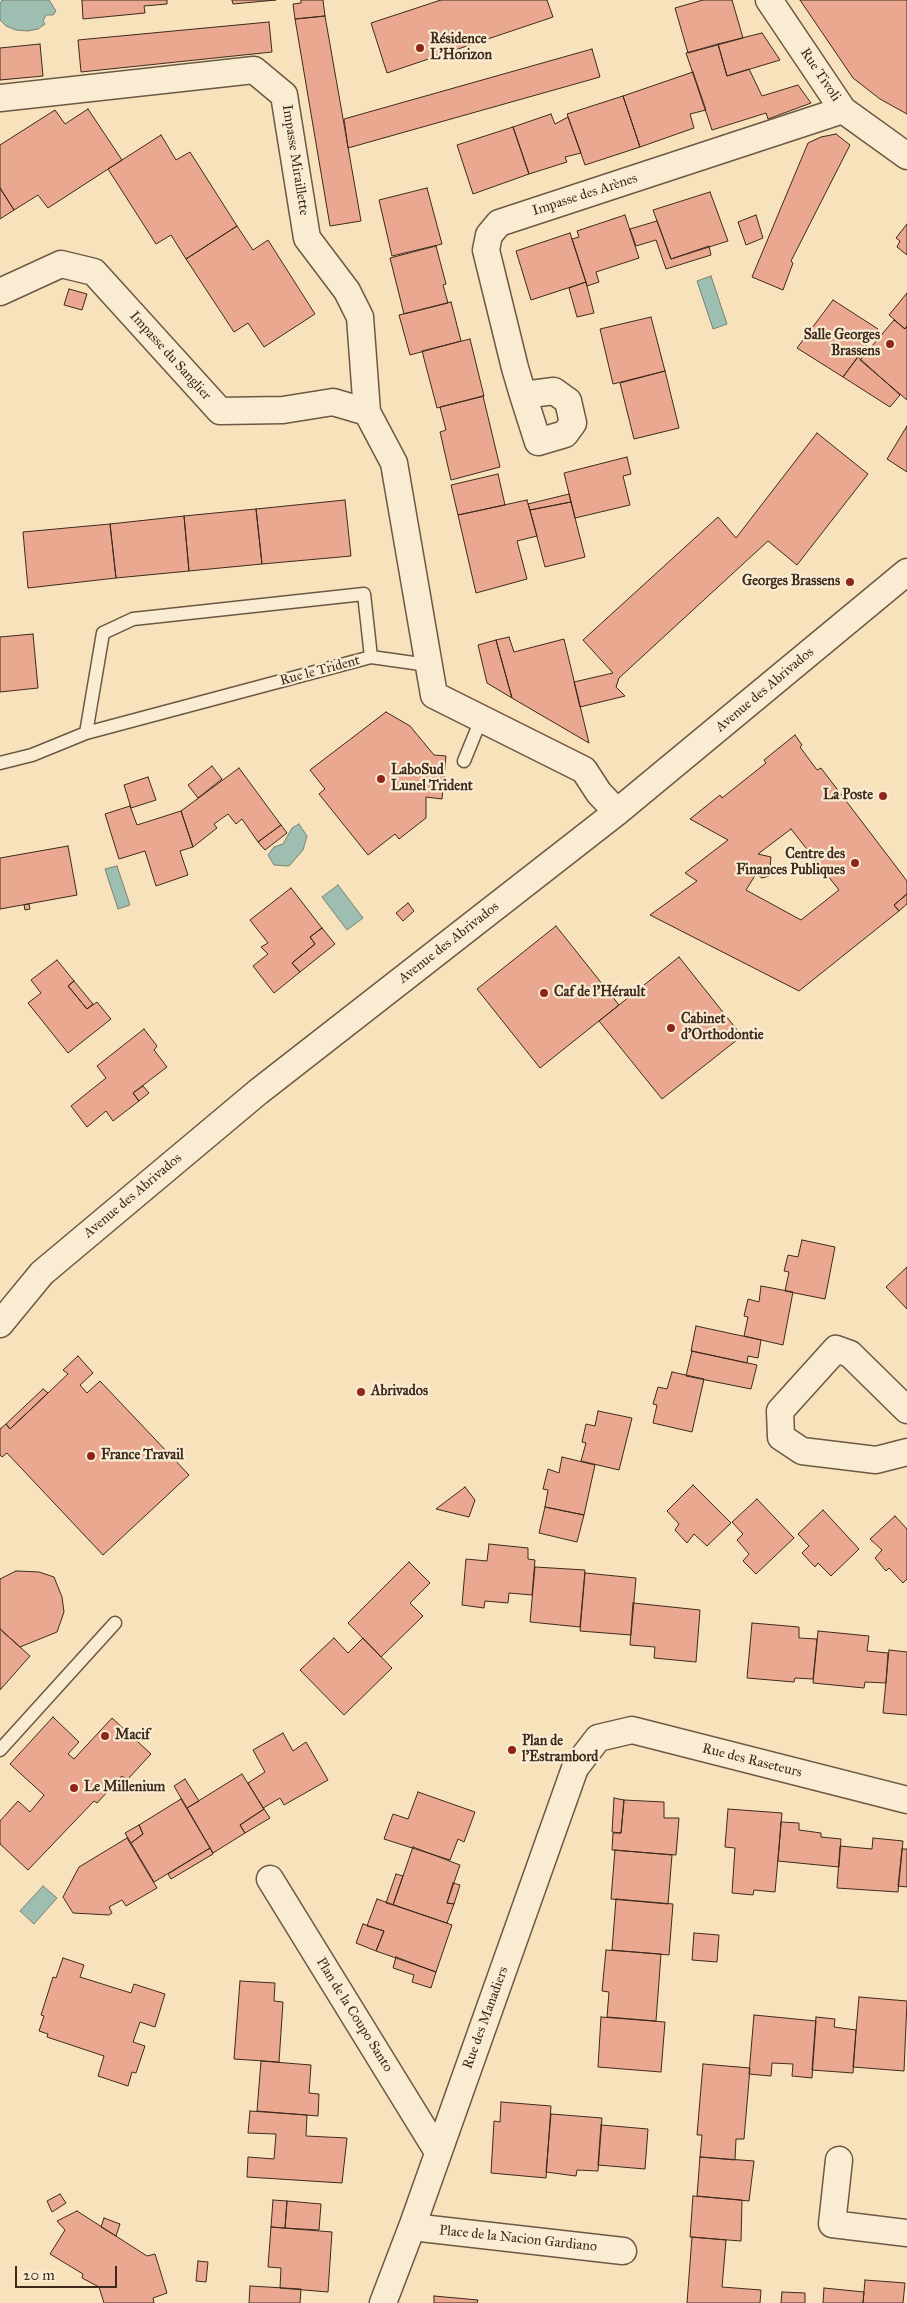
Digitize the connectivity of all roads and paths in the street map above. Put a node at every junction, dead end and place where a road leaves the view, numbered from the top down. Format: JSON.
{"nodes":[{"id":1,"x":769,"y":0,"type":"edge"},
{"id":2,"x":0,"y":98,"type":"edge"},
{"id":3,"x":843,"y":110,"type":"junction"},
{"id":4,"x":907,"y":156,"type":"edge"},
{"id":5,"x":0,"y":292,"type":"edge"},
{"id":6,"x":523,"y":395,"type":"dead end"},
{"id":7,"x":367,"y":412,"type":"junction"},
{"id":8,"x":907,"y":572,"type":"edge"},
{"id":9,"x":370,"y":658,"type":"junction"},
{"id":10,"x":428,"y":665,"type":"junction"},
{"id":11,"x":482,"y":717,"type":"junction"},
{"id":12,"x":86,"y":733,"type":"junction"},
{"id":13,"x":464,"y":761,"type":"dead end"},
{"id":14,"x":0,"y":763,"type":"edge"},
{"id":15,"x":618,"y":812,"type":"junction"},
{"id":16,"x":0,"y":1324,"type":"edge"},
{"id":17,"x":907,"y":1410,"type":"edge"},
{"id":18,"x":907,"y":1452,"type":"edge"},
{"id":19,"x":115,"y":1623,"type":"dead end"},
{"id":20,"x":598,"y":1738,"type":"joint"},
{"id":21,"x":0,"y":1750,"type":"edge"},
{"id":22,"x":907,"y":1800,"type":"edge"},
{"id":23,"x":270,"y":1879,"type":"dead end"},
{"id":24,"x":438,"y":2152,"type":"junction"},
{"id":25,"x":839,"y":2160,"type":"dead end"},
{"id":26,"x":412,"y":2227,"type":"junction"},
{"id":27,"x":907,"y":2233,"type":"edge"},
{"id":28,"x":623,"y":2250,"type":"dead end"},
{"id":29,"x":383,"y":2303,"type":"edge"}],
"edges":[{"from":1,"to":3,"type":"street","name":"Rue Tivoli"},
{"from":2,"to":7,"type":"street","name":"Impasse Miraillette"},
{"from":3,"to":4,"type":"street","name":"Rue Tivoli"},
{"from":3,"to":6,"type":"street","name":"Impasse des Arènes"},
{"from":5,"to":7,"type":"street","name":"Impasse du Sanglier"},
{"from":7,"to":10,"type":"street"},
{"from":8,"to":15,"type":"street","name":"Avenue des Abrivados"},
{"from":9,"to":10,"type":"lane","name":"Rue le Trident"},
{"from":9,"to":12,"type":"lane","name":"Rue le Trident"},
{"from":9,"to":12,"type":"lane"},
{"from":10,"to":11,"type":"street"},
{"from":11,"to":13,"type":"lane"},
{"from":11,"to":15,"type":"street"},
{"from":12,"to":14,"type":"lane","name":"Rue le Trident"},
{"from":15,"to":16,"type":"street","name":"Avenue des Abrivados"},
{"from":17,"to":18,"type":"street"},
{"from":19,"to":21,"type":"lane"},
{"from":20,"to":22,"type":"street","name":"Rue des Raseteurs"},
{"from":20,"to":24,"type":"street","name":"Rue des Manadiers"},
{"from":23,"to":24,"type":"street","name":"Plan de la Coupo Santo"},
{"from":24,"to":26,"type":"street","name":"Rue des Manadiers"},
{"from":25,"to":27,"type":"street"},
{"from":26,"to":28,"type":"street","name":"Place de la Nacion Gardiano"},
{"from":26,"to":29,"type":"street","name":"Rue des Manadiers"}]}
